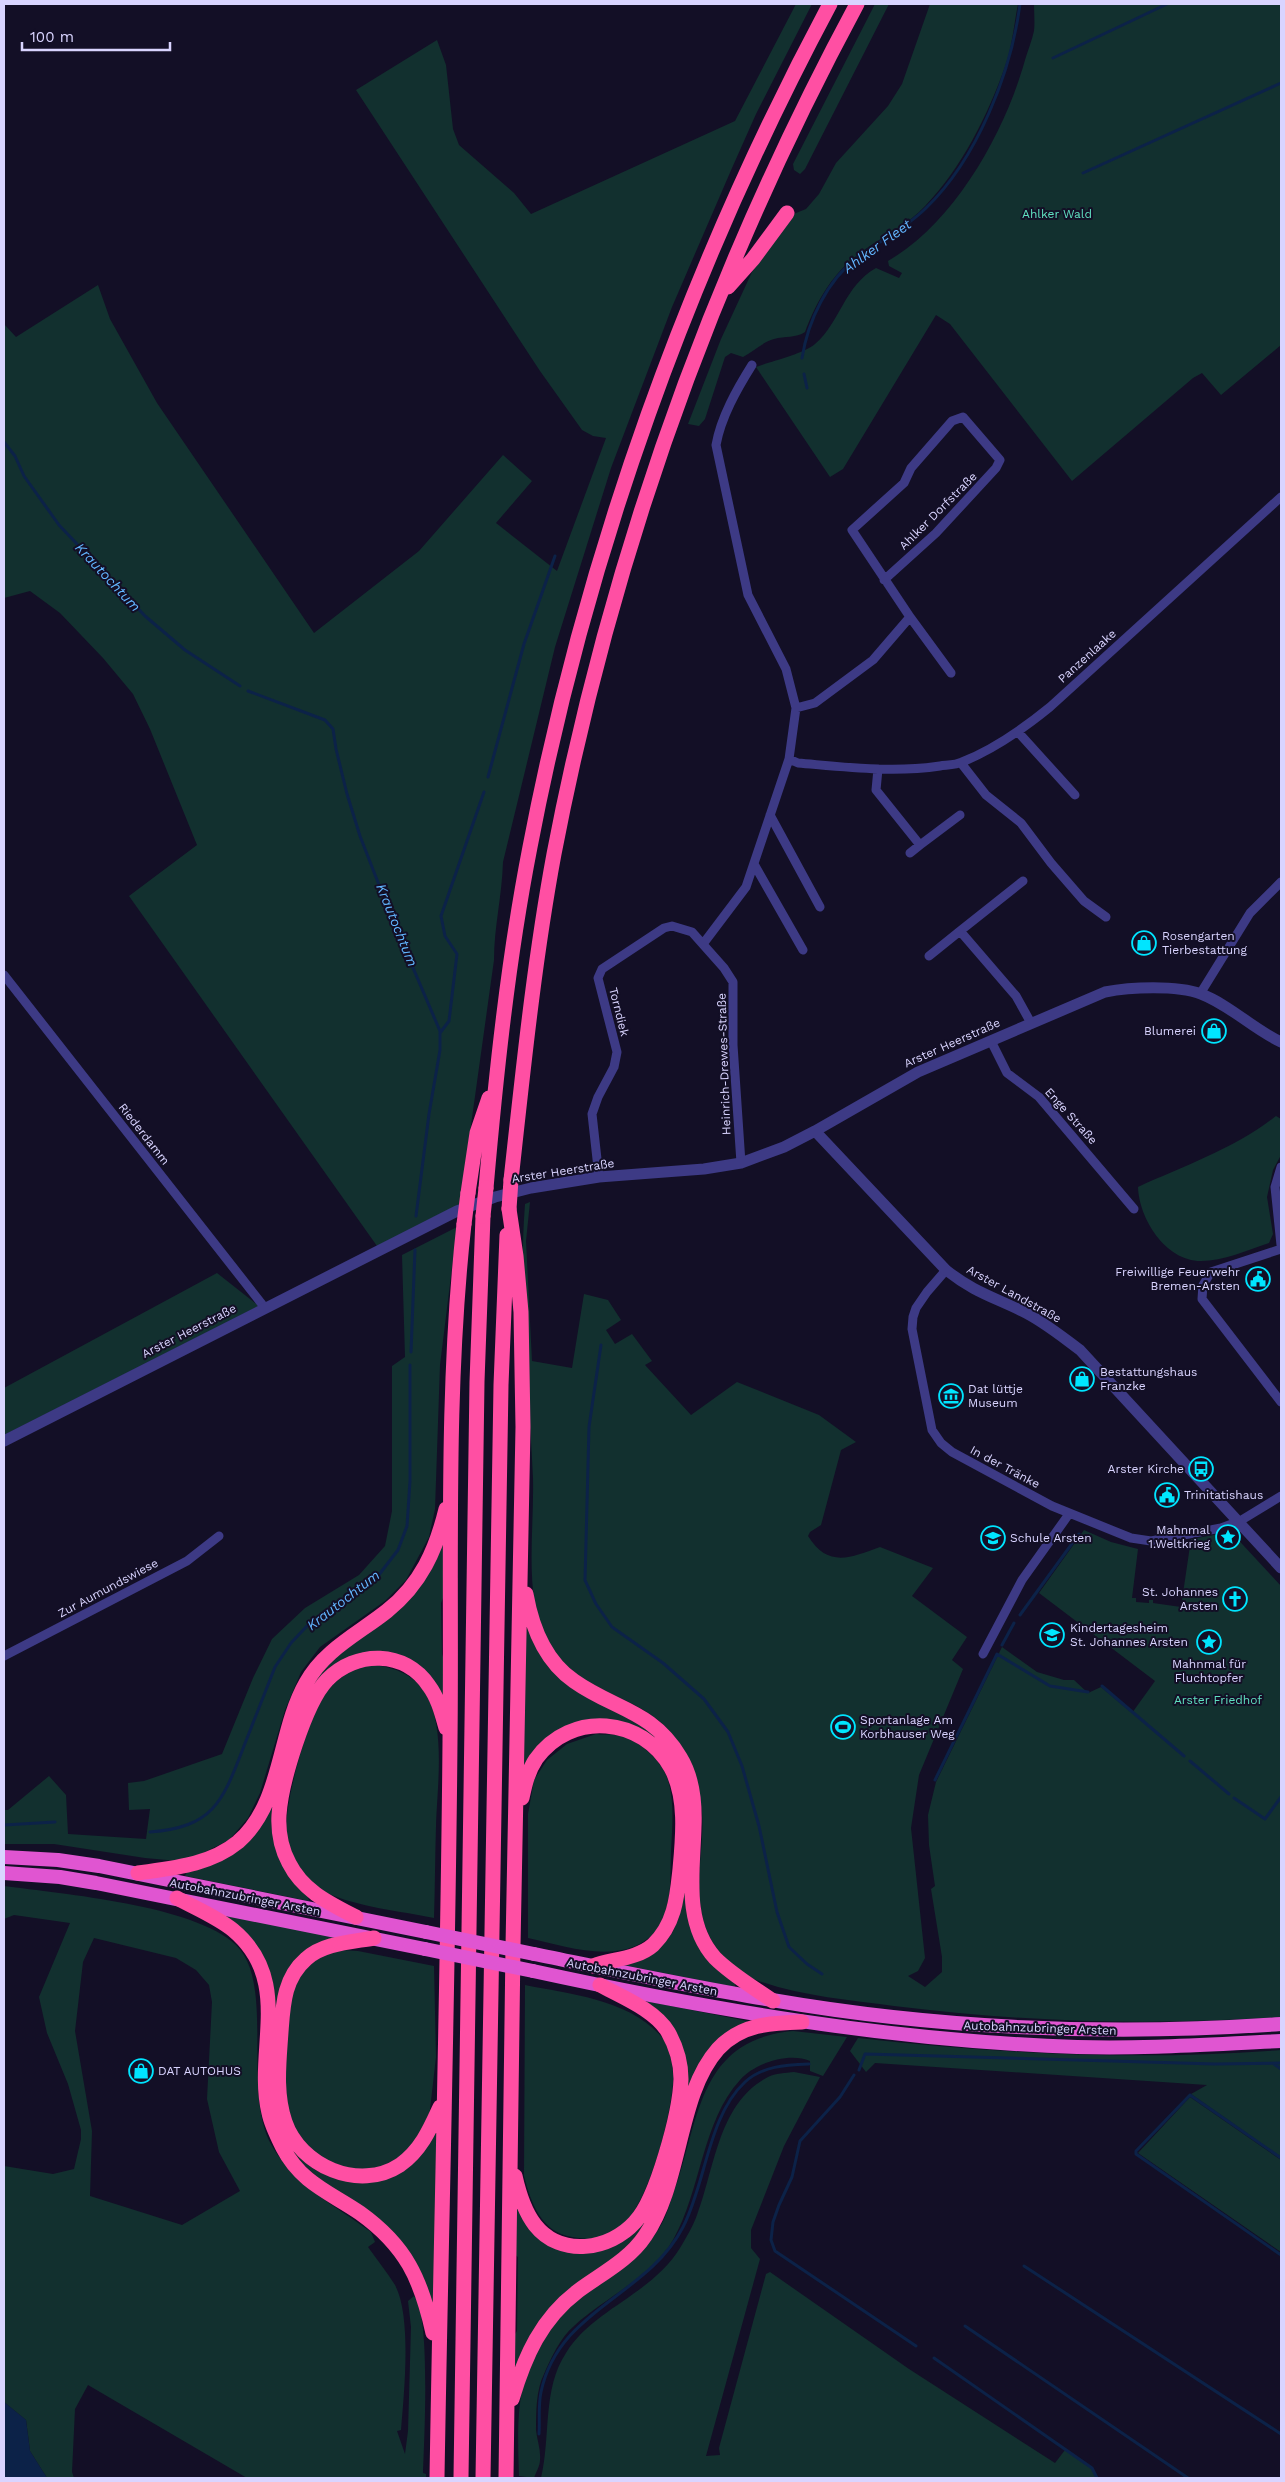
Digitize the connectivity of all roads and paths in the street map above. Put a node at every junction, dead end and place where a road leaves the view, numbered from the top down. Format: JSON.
{"nodes":[{"id":1,"x":830,"y":4,"type":"edge"},
{"id":2,"x":857,"y":4,"type":"edge"},
{"id":3,"x":787,"y":213,"type":"dead end"},
{"id":4,"x":719,"y":298,"type":"junction"},
{"id":5,"x":752,"y":365,"type":"dead end"},
{"id":6,"x":1281,"y":497,"type":"edge"},
{"id":7,"x":884,"y":580,"type":"junction"},
{"id":8,"x":910,"y":617,"type":"junction"},
{"id":9,"x":951,"y":673,"type":"dead end"},
{"id":10,"x":796,"y":708,"type":"junction"},
{"id":11,"x":1018,"y":732,"type":"junction"},
{"id":12,"x":789,"y":759,"type":"junction"},
{"id":13,"x":961,"y":763,"type":"junction"},
{"id":14,"x":878,"y":769,"type":"junction"},
{"id":15,"x":1075,"y":795,"type":"dead end"},
{"id":16,"x":770,"y":815,"type":"junction"},
{"id":17,"x":960,"y":815,"type":"dead end"},
{"id":18,"x":920,"y":845,"type":"junction"},
{"id":19,"x":910,"y":853,"type":"dead end"},
{"id":20,"x":754,"y":864,"type":"junction"},
{"id":21,"x":1023,"y":881,"type":"dead end"},
{"id":22,"x":1281,"y":882,"type":"edge"},
{"id":23,"x":820,"y":907,"type":"dead end"},
{"id":24,"x":1106,"y":917,"type":"dead end"},
{"id":25,"x":960,"y":930,"type":"junction"},
{"id":26,"x":703,"y":944,"type":"junction"},
{"id":27,"x":803,"y":950,"type":"dead end"},
{"id":28,"x":930,"y":956,"type":"dead end"},
{"id":29,"x":4,"y":975,"type":"edge"},
{"id":30,"x":1200,"y":994,"type":"junction"},
{"id":31,"x":1031,"y":1023,"type":"junction"},
{"id":32,"x":991,"y":1041,"type":"junction"},
{"id":33,"x":1281,"y":1042,"type":"edge"},
{"id":34,"x":496,"y":1080,"type":"junction"},
{"id":35,"x":815,"y":1131,"type":"junction"},
{"id":36,"x":741,"y":1163,"type":"junction"},
{"id":37,"x":1281,"y":1166,"type":"edge"},
{"id":38,"x":599,"y":1177,"type":"junction"},
{"id":39,"x":508,"y":1209,"type":"junction"},
{"id":40,"x":1134,"y":1209,"type":"dead end"},
{"id":41,"x":1281,"y":1245,"type":"edge"},
{"id":42,"x":1281,"y":1249,"type":"edge"},
{"id":43,"x":946,"y":1270,"type":"junction"},
{"id":44,"x":264,"y":1308,"type":"junction"},
{"id":45,"x":1281,"y":1402,"type":"edge"},
{"id":46,"x":4,"y":1441,"type":"edge"},
{"id":47,"x":452,"y":1483,"type":"junction"},
{"id":48,"x":1281,"y":1496,"type":"edge"},
{"id":49,"x":1069,"y":1514,"type":"junction"},
{"id":50,"x":1240,"y":1521,"type":"junction"},
{"id":51,"x":219,"y":1536,"type":"dead end"},
{"id":52,"x":521,"y":1566,"type":"junction"},
{"id":53,"x":1281,"y":1568,"type":"edge"},
{"id":54,"x":983,"y":1654,"type":"dead end"},
{"id":55,"x":4,"y":1656,"type":"edge"},
{"id":56,"x":450,"y":1740,"type":"junction"},
{"id":57,"x":515,"y":1831,"type":"junction"},
{"id":58,"x":4,"y":1857,"type":"edge"},
{"id":59,"x":4,"y":1873,"type":"edge"},
{"id":60,"x":138,"y":1873,"type":"junction"},
{"id":61,"x":177,"y":1898,"type":"junction"},
{"id":62,"x":356,"y":1917,"type":"junction"},
{"id":63,"x":374,"y":1938,"type":"junction"},
{"id":64,"x":593,"y":1966,"type":"junction"},
{"id":65,"x":600,"y":1985,"type":"junction"},
{"id":66,"x":773,"y":2001,"type":"junction"},
{"id":67,"x":802,"y":2022,"type":"junction"},
{"id":68,"x":1281,"y":2024,"type":"edge"},
{"id":69,"x":1281,"y":2041,"type":"edge"},
{"id":70,"x":444,"y":2098,"type":"junction"},
{"id":71,"x":510,"y":2157,"type":"junction"},
{"id":72,"x":439,"y":2357,"type":"junction"},
{"id":73,"x":507,"y":2415,"type":"junction"},
{"id":74,"x":437,"y":2478,"type":"edge"},
{"id":75,"x":461,"y":2478,"type":"edge"},
{"id":76,"x":483,"y":2478,"type":"edge"},
{"id":77,"x":506,"y":2478,"type":"edge"}],
"edges":[{"from":1,"to":34,"type":"highway"},
{"from":2,"to":4,"type":"highway"},
{"from":3,"to":4,"type":"highway"},
{"from":4,"to":39,"type":"highway","bridge":true},
{"from":5,"to":10,"type":"street"},
{"from":6,"to":11,"type":"street","name":"Panzenlaake"},
{"from":7,"to":7,"type":"street","name":"Ahlker Dorfstraße"},
{"from":7,"to":8,"type":"street","name":"Ahlker Dorfstraße"},
{"from":8,"to":9,"type":"street","name":"Ahlker Dorfstraße"},
{"from":8,"to":10,"type":"street"},
{"from":10,"to":12,"type":"street"},
{"from":11,"to":13,"type":"street","name":"Panzenlaake"},
{"from":11,"to":15,"type":"street"},
{"from":12,"to":14,"type":"street","name":"Panzenlaake"},
{"from":12,"to":16,"type":"street"},
{"from":13,"to":14,"type":"street","name":"Panzenlaake"},
{"from":13,"to":24,"type":"street"},
{"from":14,"to":18,"type":"street"},
{"from":16,"to":20,"type":"street"},
{"from":16,"to":23,"type":"street"},
{"from":17,"to":18,"type":"street"},
{"from":18,"to":19,"type":"street"},
{"from":20,"to":26,"type":"street"},
{"from":20,"to":27,"type":"street"},
{"from":21,"to":25,"type":"street"},
{"from":22,"to":30,"type":"street"},
{"from":25,"to":28,"type":"street"},
{"from":25,"to":31,"type":"street"},
{"from":26,"to":36,"type":"street","name":"Heinrich-Drewes-Straße"},
{"from":26,"to":38,"type":"street","name":"Torndiek"},
{"from":29,"to":44,"type":"street","name":"Riederdamm"},
{"from":30,"to":31,"type":"street","name":"Arster Heerstraße"},
{"from":30,"to":33,"type":"street","name":"Arster Heerstraße"},
{"from":31,"to":32,"type":"street","name":"Arster Heerstraße"},
{"from":32,"to":35,"type":"street","name":"Arster Heerstraße"},
{"from":32,"to":40,"type":"street","name":"Enge Straße"},
{"from":34,"to":47,"type":"highway","bridge":true},
{"from":34,"to":75,"type":"highway","bridge":true},
{"from":35,"to":36,"type":"street","name":"Arster Heerstraße"},
{"from":35,"to":43,"type":"street","name":"Arster Landstraße"},
{"from":36,"to":38,"type":"street","name":"Arster Heerstraße"},
{"from":37,"to":41,"type":"street"},
{"from":38,"to":44,"type":"street","name":"Arster Heerstraße"},
{"from":39,"to":52,"type":"highway"},
{"from":39,"to":76,"type":"highway"},
{"from":42,"to":45,"type":"street"},
{"from":43,"to":49,"type":"street","name":"In der Tränke"},
{"from":43,"to":50,"type":"street","name":"Arster Landstraße"},
{"from":44,"to":46,"type":"street","name":"Arster Heerstraße"},
{"from":47,"to":56,"type":"highway"},
{"from":47,"to":60,"type":"highway"},
{"from":48,"to":50,"type":"street","name":"In der Tränke"},
{"from":49,"to":50,"type":"street","name":"In der Tränke"},
{"from":49,"to":54,"type":"street"},
{"from":50,"to":53,"type":"street","name":"Arster Landstraße"},
{"from":51,"to":55,"type":"street","name":"Zur Aumundswiese"},
{"from":52,"to":57,"type":"highway"},
{"from":52,"to":66,"type":"highway"},
{"from":56,"to":62,"type":"highway"},
{"from":56,"to":70,"type":"highway"},
{"from":57,"to":64,"type":"highway"},
{"from":57,"to":71,"type":"highway"},
{"from":58,"to":60,"type":"highway","name":"Autobahnzubringer Arsten"},
{"from":59,"to":61,"type":"highway","name":"Autobahnzubringer Arsten"},
{"from":60,"to":62,"type":"highway","name":"Autobahnzubringer Arsten"},
{"from":61,"to":63,"type":"highway","name":"Autobahnzubringer Arsten"},
{"from":61,"to":72,"type":"highway"},
{"from":62,"to":64,"type":"highway","name":"Autobahnzubringer Arsten","bridge":true},
{"from":63,"to":65,"type":"highway","name":"Autobahnzubringer Arsten","bridge":true},
{"from":63,"to":70,"type":"highway"},
{"from":64,"to":66,"type":"highway","name":"Autobahnzubringer Arsten"},
{"from":65,"to":67,"type":"highway","name":"Autobahnzubringer Arsten"},
{"from":65,"to":71,"type":"highway"},
{"from":66,"to":68,"type":"highway","name":"Autobahnzubringer Arsten"},
{"from":67,"to":69,"type":"highway","name":"Autobahnzubringer Arsten"},
{"from":67,"to":73,"type":"highway"},
{"from":70,"to":72,"type":"highway"},
{"from":71,"to":73,"type":"highway"},
{"from":72,"to":74,"type":"highway"},
{"from":73,"to":77,"type":"highway"}]}
